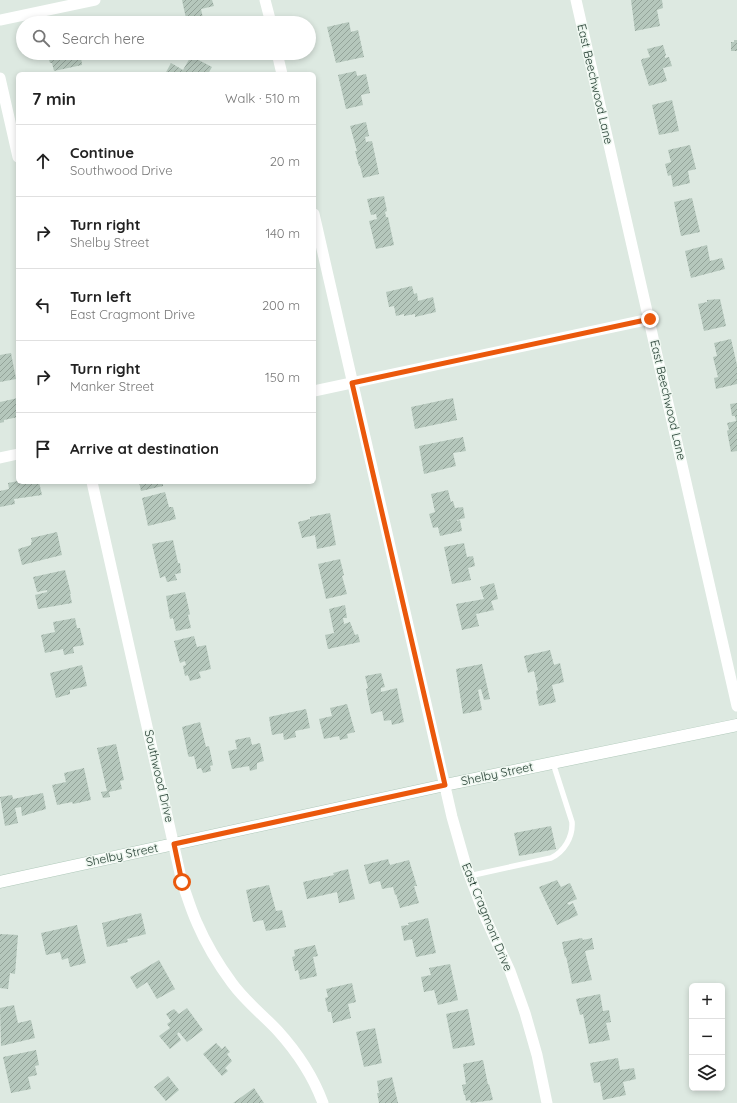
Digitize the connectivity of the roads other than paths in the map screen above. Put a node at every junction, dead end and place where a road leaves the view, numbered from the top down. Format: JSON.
{"nodes":[{"id":1,"x":95,"y":0,"type":"edge"},
{"id":2,"x":265,"y":0,"type":"edge"},
{"id":3,"x":576,"y":0,"type":"edge"},
{"id":4,"x":19,"y":16,"type":"edge"},
{"id":5,"x":269,"y":16,"type":"edge"},
{"id":6,"x":16,"y":17,"type":"edge"},
{"id":7,"x":0,"y":20,"type":"edge"},
{"id":8,"x":279,"y":60,"type":"edge"},
{"id":9,"x":282,"y":72,"type":"edge"},
{"id":10,"x":0,"y":78,"type":"edge"},
{"id":11,"x":16,"y":148,"type":"edge"},
{"id":12,"x":316,"y":223,"type":"edge"},
{"id":13,"x":650,"y":319,"type":"junction"},
{"id":14,"x":352,"y":383,"type":"junction"},
{"id":15,"x":316,"y":391,"type":"edge"},
{"id":16,"x":16,"y":454,"type":"edge"},
{"id":17,"x":0,"y":458,"type":"edge"},
{"id":18,"x":92,"y":484,"type":"edge"},
{"id":19,"x":737,"y":706,"type":"edge"},
{"id":20,"x":737,"y":725,"type":"edge"},
{"id":21,"x":553,"y":762,"type":"junction"},
{"id":22,"x":445,"y":785,"type":"junction"},
{"id":23,"x":174,"y":844,"type":"junction"},
{"id":24,"x":469,"y":876,"type":"junction"},
{"id":25,"x":0,"y":882,"type":"edge"},
{"id":26,"x":323,"y":1103,"type":"edge"},
{"id":27,"x":547,"y":1103,"type":"edge"}],
"edges":[{"from":1,"to":4,"type":"street"},
{"from":2,"to":5,"type":"street"},
{"from":3,"to":13,"type":"street","name":"East Beechwood Lane"},
{"from":6,"to":7,"type":"street"},
{"from":8,"to":9,"type":"street"},
{"from":10,"to":11,"type":"street"},
{"from":12,"to":14,"type":"street","name":"East Cragmont Drive"},
{"from":13,"to":14,"type":"street"},
{"from":13,"to":19,"type":"street","name":"East Beechwood Lane"},
{"from":14,"to":15,"type":"street"},
{"from":14,"to":22,"type":"street","name":"East Cragmont Drive"},
{"from":16,"to":17,"type":"street"},
{"from":18,"to":23,"type":"street","name":"Southwood Drive"},
{"from":20,"to":21,"type":"street","name":"Shelby Street"},
{"from":21,"to":22,"type":"street","name":"Shelby Street"},
{"from":21,"to":24,"type":"lane"},
{"from":22,"to":23,"type":"street","name":"Shelby Street"},
{"from":22,"to":24,"type":"street","name":"East Cragmont Drive"},
{"from":23,"to":25,"type":"street","name":"Shelby Street"},
{"from":23,"to":26,"type":"street","name":"Southwood Drive"},
{"from":24,"to":27,"type":"street","name":"East Cragmont Drive"}]}
